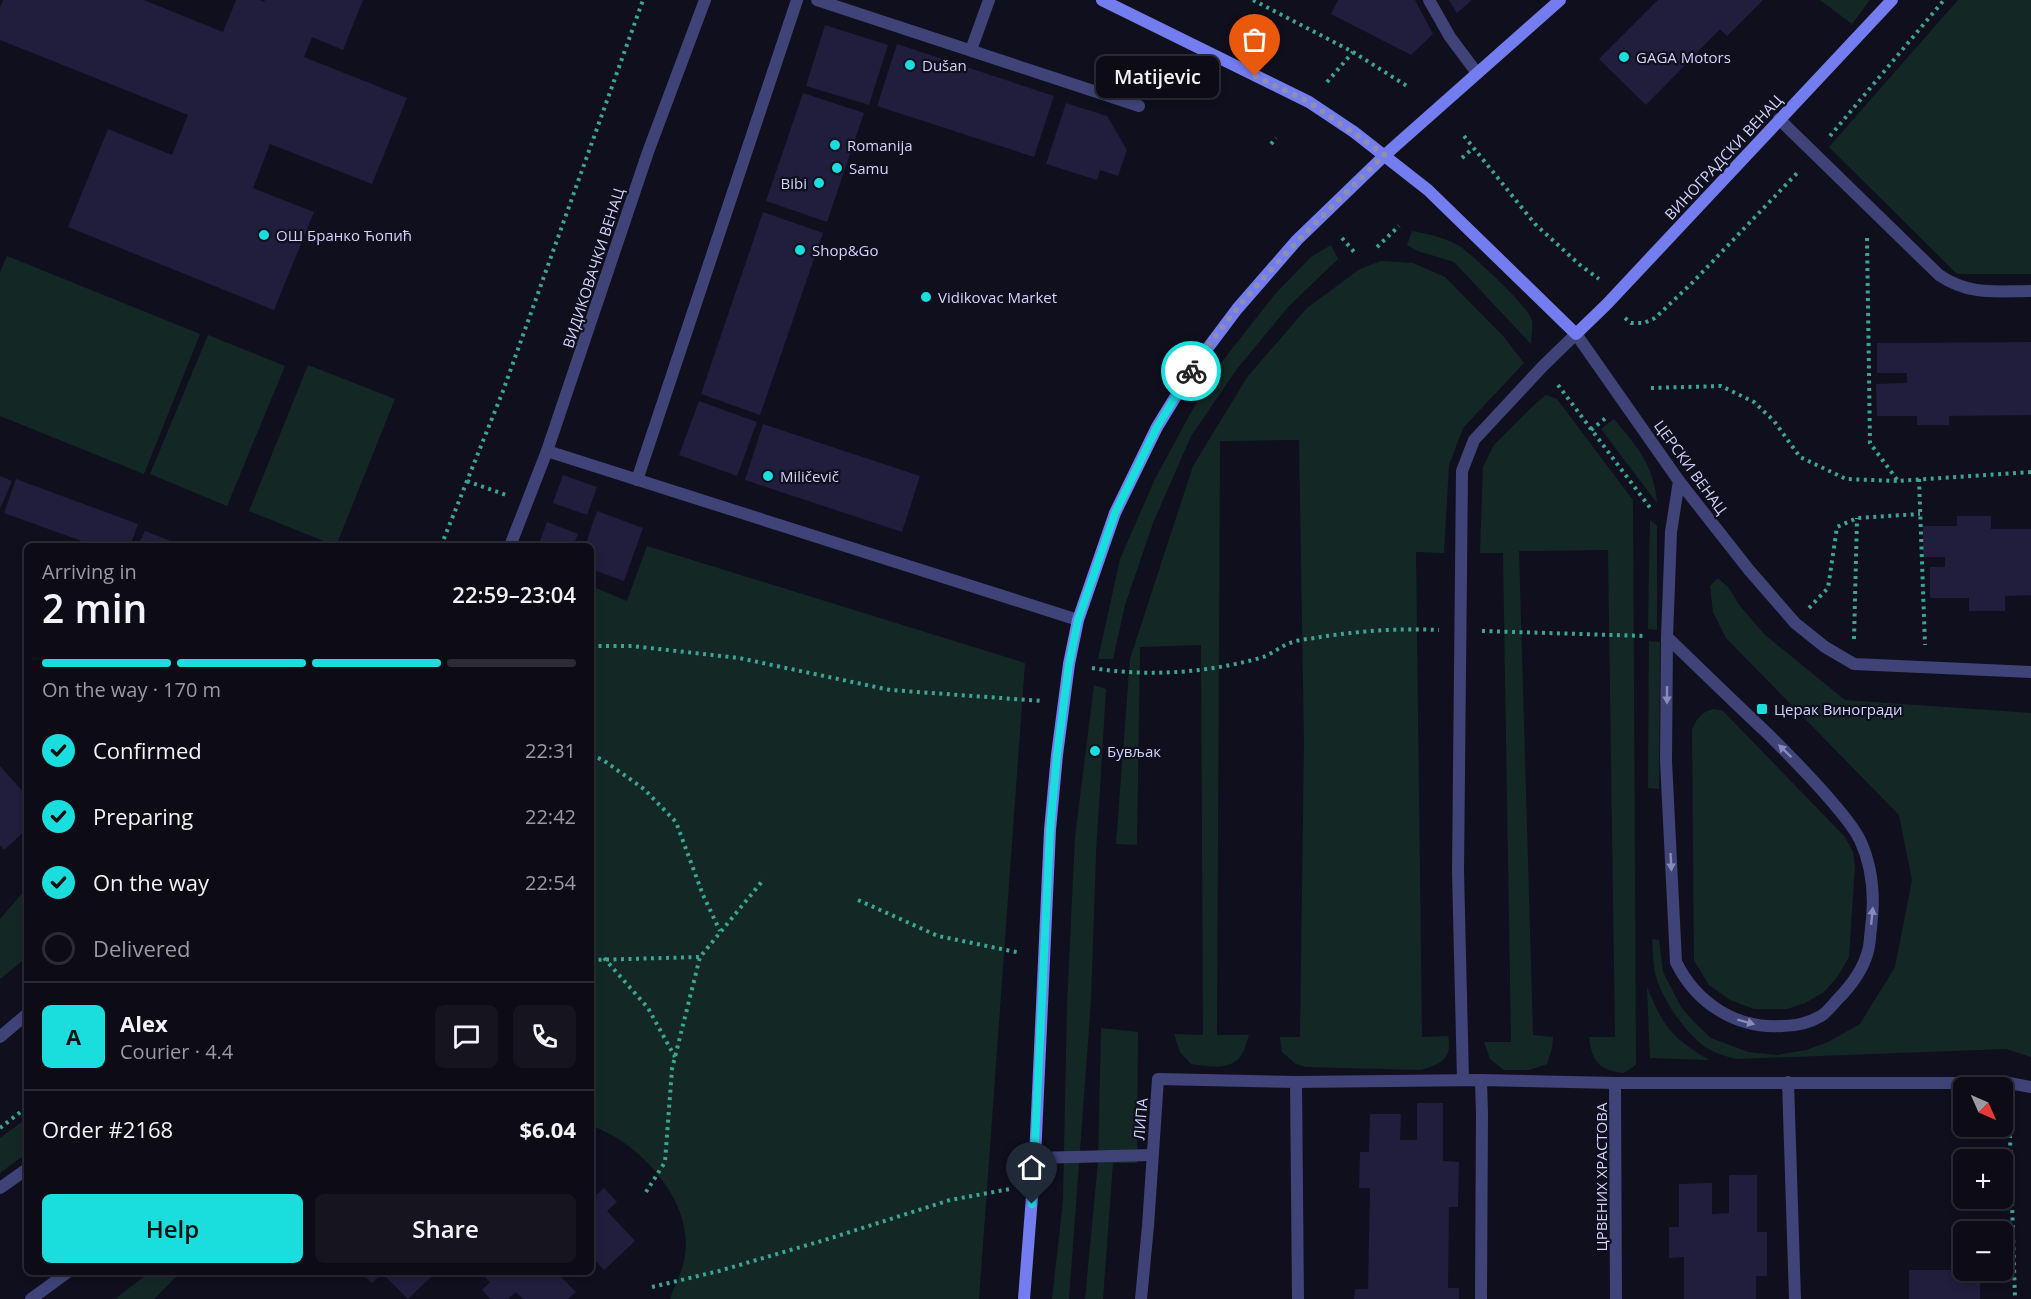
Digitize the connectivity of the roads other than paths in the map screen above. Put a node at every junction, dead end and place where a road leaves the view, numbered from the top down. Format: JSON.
{"nodes":[{"id":1,"x":705,"y":0,"type":"edge"},
{"id":2,"x":797,"y":0,"type":"edge"},
{"id":3,"x":817,"y":0,"type":"edge"},
{"id":4,"x":989,"y":0,"type":"edge"},
{"id":5,"x":1102,"y":0,"type":"edge"},
{"id":6,"x":1429,"y":0,"type":"edge"},
{"id":7,"x":1560,"y":0,"type":"edge"},
{"id":8,"x":1892,"y":0,"type":"edge"},
{"id":9,"x":970,"y":50,"type":"junction"},
{"id":10,"x":1477,"y":73,"type":"junction"},
{"id":11,"x":1139,"y":106,"type":"dead end"},
{"id":12,"x":1779,"y":119,"type":"junction"},
{"id":13,"x":1385,"y":155,"type":"junction"},
{"id":14,"x":2031,"y":291,"type":"edge"},
{"id":15,"x":1576,"y":334,"type":"junction"},
{"id":16,"x":547,"y":451,"type":"junction"},
{"id":17,"x":637,"y":480,"type":"junction"},
{"id":18,"x":1679,"y":481,"type":"junction"},
{"id":19,"x":511,"y":543,"type":"edge"},
{"id":20,"x":1078,"y":620,"type":"junction"},
{"id":21,"x":1667,"y":636,"type":"junction"},
{"id":22,"x":2031,"y":672,"type":"edge"},
{"id":23,"x":24,"y":1017,"type":"edge"},
{"id":24,"x":0,"y":1037,"type":"edge"},
{"id":25,"x":1463,"y":1080,"type":"junction"},
{"id":26,"x":1481,"y":1080,"type":"junction"},
{"id":27,"x":1296,"y":1082,"type":"junction"},
{"id":28,"x":1788,"y":1082,"type":"junction"},
{"id":29,"x":1615,"y":1083,"type":"junction"},
{"id":30,"x":2031,"y":1086,"type":"edge"},
{"id":31,"x":1152,"y":1155,"type":"junction"},
{"id":32,"x":1035,"y":1158,"type":"junction"},
{"id":33,"x":24,"y":1170,"type":"edge"},
{"id":34,"x":0,"y":1188,"type":"edge"},
{"id":35,"x":64,"y":1275,"type":"edge"},
{"id":36,"x":31,"y":1299,"type":"edge"},
{"id":37,"x":1024,"y":1299,"type":"edge"},
{"id":38,"x":1141,"y":1299,"type":"edge"},
{"id":39,"x":1298,"y":1299,"type":"edge"},
{"id":40,"x":1481,"y":1299,"type":"edge"},
{"id":41,"x":1617,"y":1299,"type":"edge"},
{"id":42,"x":1795,"y":1299,"type":"edge"}],
"edges":[{"from":1,"to":16,"type":"street","name":"ВИДИКОВАЧКИ ВЕНАЦ"},
{"from":2,"to":17,"type":"street"},
{"from":3,"to":9,"type":"street"},
{"from":4,"to":9,"type":"street"},
{"from":5,"to":13,"type":"main road"},
{"from":6,"to":10,"type":"street"},
{"from":7,"to":10,"type":"main road"},
{"from":8,"to":12,"type":"main road","name":"ВИНОГРАДСКИ ВЕНАЦ"},
{"from":9,"to":11,"type":"street"},
{"from":10,"to":13,"type":"main road"},
{"from":12,"to":14,"type":"street"},
{"from":12,"to":15,"type":"main road","name":"ВИНОГРАДСКИ ВЕНАЦ"},
{"from":13,"to":15,"type":"main road","name":"ЦЕРСКИ ВЕНАЦ"},
{"from":13,"to":20,"type":"main road"},
{"from":15,"to":18,"type":"street","name":"ЦЕРСКИ ВЕНАЦ"},
{"from":15,"to":25,"type":"street"},
{"from":16,"to":17,"type":"street"},
{"from":16,"to":19,"type":"street","name":"ВИДИКОВАЧКИ ВЕНАЦ"},
{"from":17,"to":20,"type":"street"},
{"from":18,"to":21,"type":"street"},
{"from":18,"to":22,"type":"street","name":"ЦЕРСКИ ВЕНАЦ"},
{"from":20,"to":32,"type":"main road"},
{"from":21,"to":21,"type":"street","one_way":true},
{"from":23,"to":24,"type":"street"},
{"from":25,"to":26,"type":"street","name":"ЛИПА"},
{"from":25,"to":27,"type":"street","name":"ЛИПА"},
{"from":26,"to":29,"type":"street","name":"ЛИПА"},
{"from":26,"to":40,"type":"street"},
{"from":27,"to":31,"type":"street","name":"ЛИПА"},
{"from":27,"to":39,"type":"street"},
{"from":28,"to":29,"type":"street","name":"ЦРВЕНИХ ХРАСТОВА"},
{"from":28,"to":30,"type":"street","name":"ЦРВЕНИХ ХРАСТОВА"},
{"from":28,"to":42,"type":"street"},
{"from":29,"to":41,"type":"street","name":"ЦРВЕНИХ ХРАСТОВА"},
{"from":31,"to":32,"type":"street"},
{"from":31,"to":38,"type":"street","name":"ЛИПА"},
{"from":32,"to":37,"type":"main road"},
{"from":33,"to":34,"type":"street"},
{"from":35,"to":36,"type":"street"}]}
